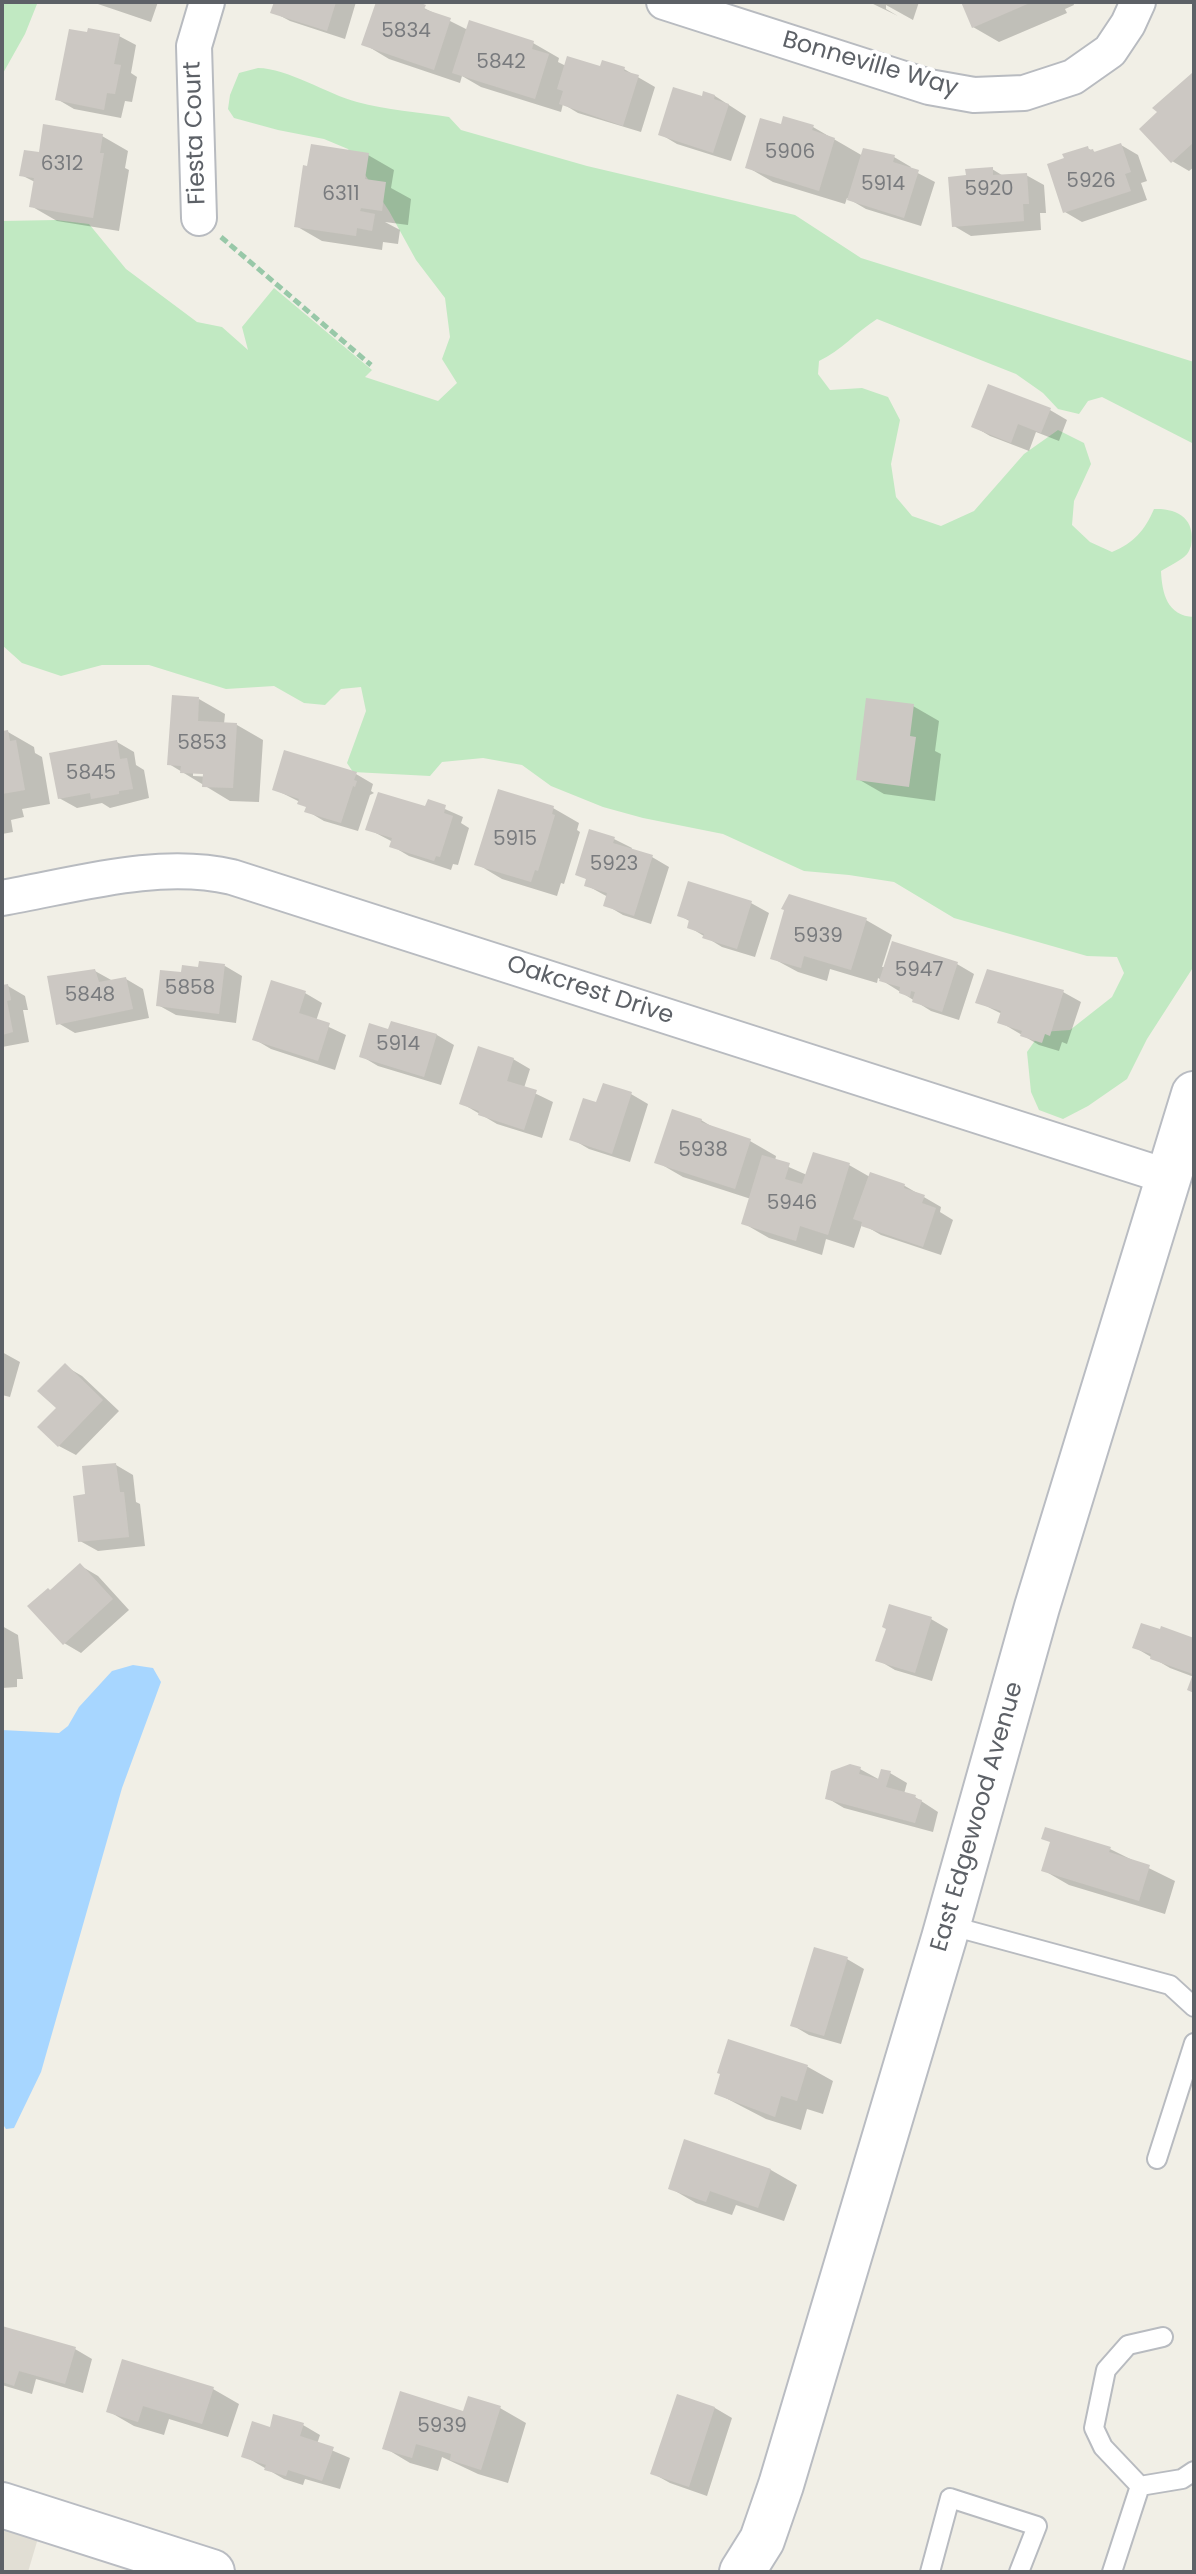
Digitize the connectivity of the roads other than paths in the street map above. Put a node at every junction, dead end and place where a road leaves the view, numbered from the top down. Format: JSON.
{"nodes":[{"id":1,"x":207,"y":2,"type":"edge"},
{"id":2,"x":664,"y":2,"type":"edge"},
{"id":3,"x":1138,"y":2,"type":"edge"},
{"id":4,"x":199,"y":218,"type":"road end"},
{"id":5,"x":2,"y":898,"type":"edge"},
{"id":6,"x":1194,"y":1094,"type":"edge"},
{"id":7,"x":1169,"y":1177,"type":"junction"},
{"id":8,"x":948,"y":1925,"type":"junction"},
{"id":9,"x":1194,"y":2007,"type":"edge"},
{"id":10,"x":1194,"y":2043,"type":"edge"},
{"id":11,"x":1157,"y":2159,"type":"dead end"},
{"id":12,"x":1163,"y":2337,"type":"dead end"},
{"id":13,"x":1194,"y":2471,"type":"edge"},
{"id":14,"x":1140,"y":2486,"type":"junction"},
{"id":15,"x":2,"y":2505,"type":"edge"},
{"id":16,"x":756,"y":2561,"type":"edge"},
{"id":17,"x":212,"y":2572,"type":"edge"},
{"id":18,"x":930,"y":2572,"type":"edge"},
{"id":19,"x":1019,"y":2572,"type":"edge"},
{"id":20,"x":1112,"y":2572,"type":"edge"}],
"edges":[{"from":1,"to":4,"type":"street","name":"Fiesta Court"},
{"from":2,"to":3,"type":"street","name":"Bonneville Way"},
{"from":5,"to":7,"type":"street","name":"Oakcrest Drive"},
{"from":6,"to":7,"type":"main road","name":"East Edgewood Avenue"},
{"from":7,"to":8,"type":"main road","name":"East Edgewood Avenue"},
{"from":8,"to":9,"type":"lane"},
{"from":8,"to":16,"type":"main road","name":"East Edgewood Avenue"},
{"from":10,"to":11,"type":"lane"},
{"from":12,"to":14,"type":"lane"},
{"from":13,"to":14,"type":"lane"},
{"from":14,"to":20,"type":"lane"},
{"from":15,"to":17,"type":"main road"},
{"from":18,"to":19,"type":"lane"}]}
